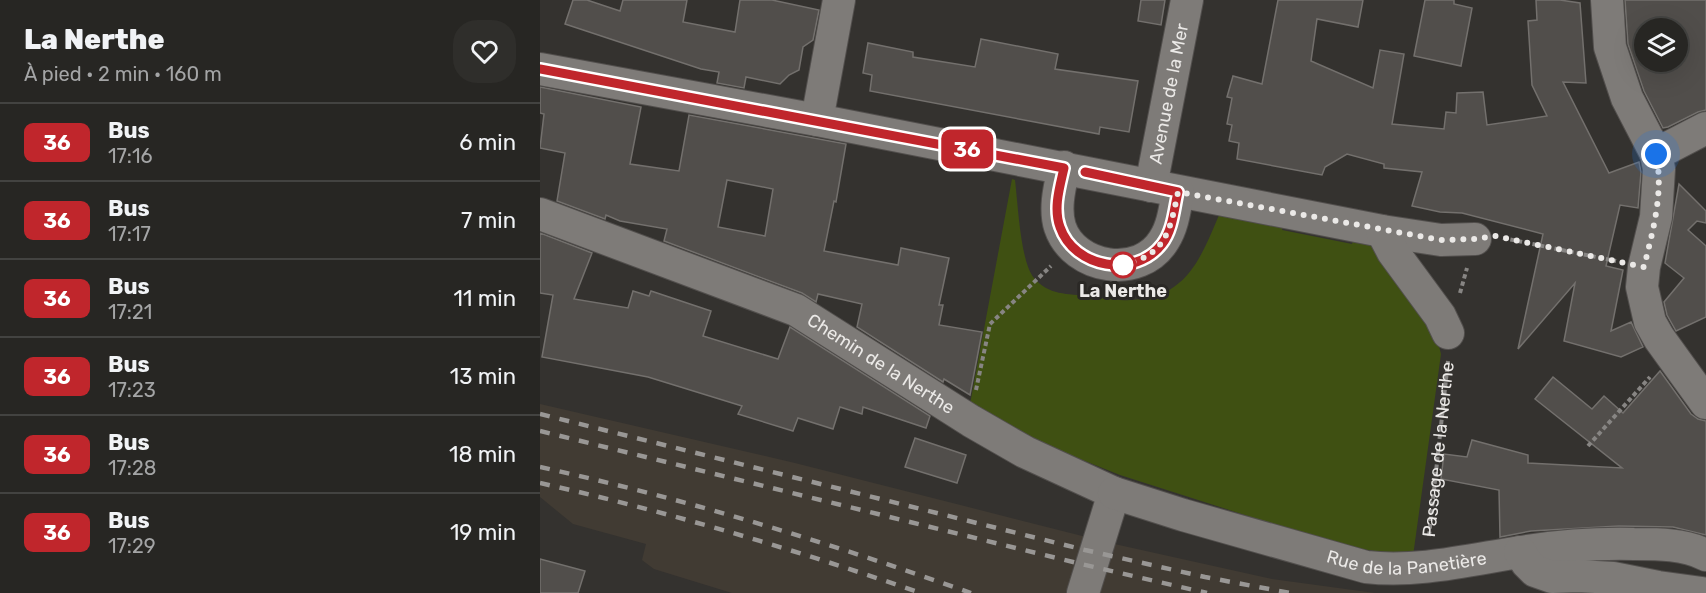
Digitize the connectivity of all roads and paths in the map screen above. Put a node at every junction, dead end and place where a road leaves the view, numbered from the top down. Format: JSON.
{"nodes":[{"id":1,"x":839,"y":0,"type":"edge"},
{"id":2,"x":1187,"y":0,"type":"edge"},
{"id":3,"x":1607,"y":0,"type":"edge"},
{"id":4,"x":540,"y":69,"type":"edge"},
{"id":5,"x":817,"y":120,"type":"junction"},
{"id":6,"x":1704,"y":129,"type":"edge"},
{"id":7,"x":1656,"y":154,"type":"junction"},
{"id":8,"x":1064,"y":168,"type":"junction"},
{"id":9,"x":1164,"y":189,"type":"junction"},
{"id":10,"x":540,"y":214,"type":"edge"},
{"id":11,"x":1383,"y":231,"type":"junction"},
{"id":12,"x":1475,"y":239,"type":"junction"},
{"id":13,"x":1644,"y":267,"type":"junction"},
{"id":14,"x":1037,"y":281,"type":"dead end"},
{"id":15,"x":1448,"y":333,"type":"junction"},
{"id":16,"x":1651,"y":376,"type":"dead end"},
{"id":17,"x":1701,"y":391,"type":"edge"},
{"id":18,"x":974,"y":400,"type":"dead end"},
{"id":19,"x":1588,"y":446,"type":"dead end"},
{"id":20,"x":1114,"y":493,"type":"junction"},
{"id":21,"x":1520,"y":552,"type":"junction"},
{"id":22,"x":1706,"y":555,"type":"edge"},
{"id":23,"x":1426,"y":566,"type":"junction"},
{"id":24,"x":1083,"y":593,"type":"edge"},
{"id":25,"x":1702,"y":593,"type":"edge"}],
"edges":[{"from":1,"to":5,"type":"street"},
{"from":2,"to":9,"type":"street","name":"Avenue de la Mer"},
{"from":3,"to":7,"type":"street"},
{"from":4,"to":5,"type":"street"},
{"from":5,"to":8,"type":"street"},
{"from":6,"to":7,"type":"street"},
{"from":7,"to":13,"type":"street"},
{"from":8,"to":9,"type":"street"},
{"from":8,"to":9,"type":"street"},
{"from":9,"to":11,"type":"street"},
{"from":10,"to":20,"type":"street","name":"Chemin de la Nerthe"},
{"from":11,"to":12,"type":"street"},
{"from":11,"to":15,"type":"street"},
{"from":12,"to":13,"type":"path"},
{"from":12,"to":15,"type":"path","name":"Passage de la Nerthe"},
{"from":13,"to":17,"type":"street"},
{"from":14,"to":18,"type":"path"},
{"from":15,"to":23,"type":"path","name":"Passage de la Nerthe"},
{"from":16,"to":19,"type":"path"},
{"from":20,"to":23,"type":"street","name":"Rue de la Panetière"},
{"from":20,"to":24,"type":"street"},
{"from":21,"to":22,"type":"street","name":"Rue de la Panetière"},
{"from":21,"to":23,"type":"street","name":"Rue de la Panetière"},
{"from":21,"to":25,"type":"street"}]}
